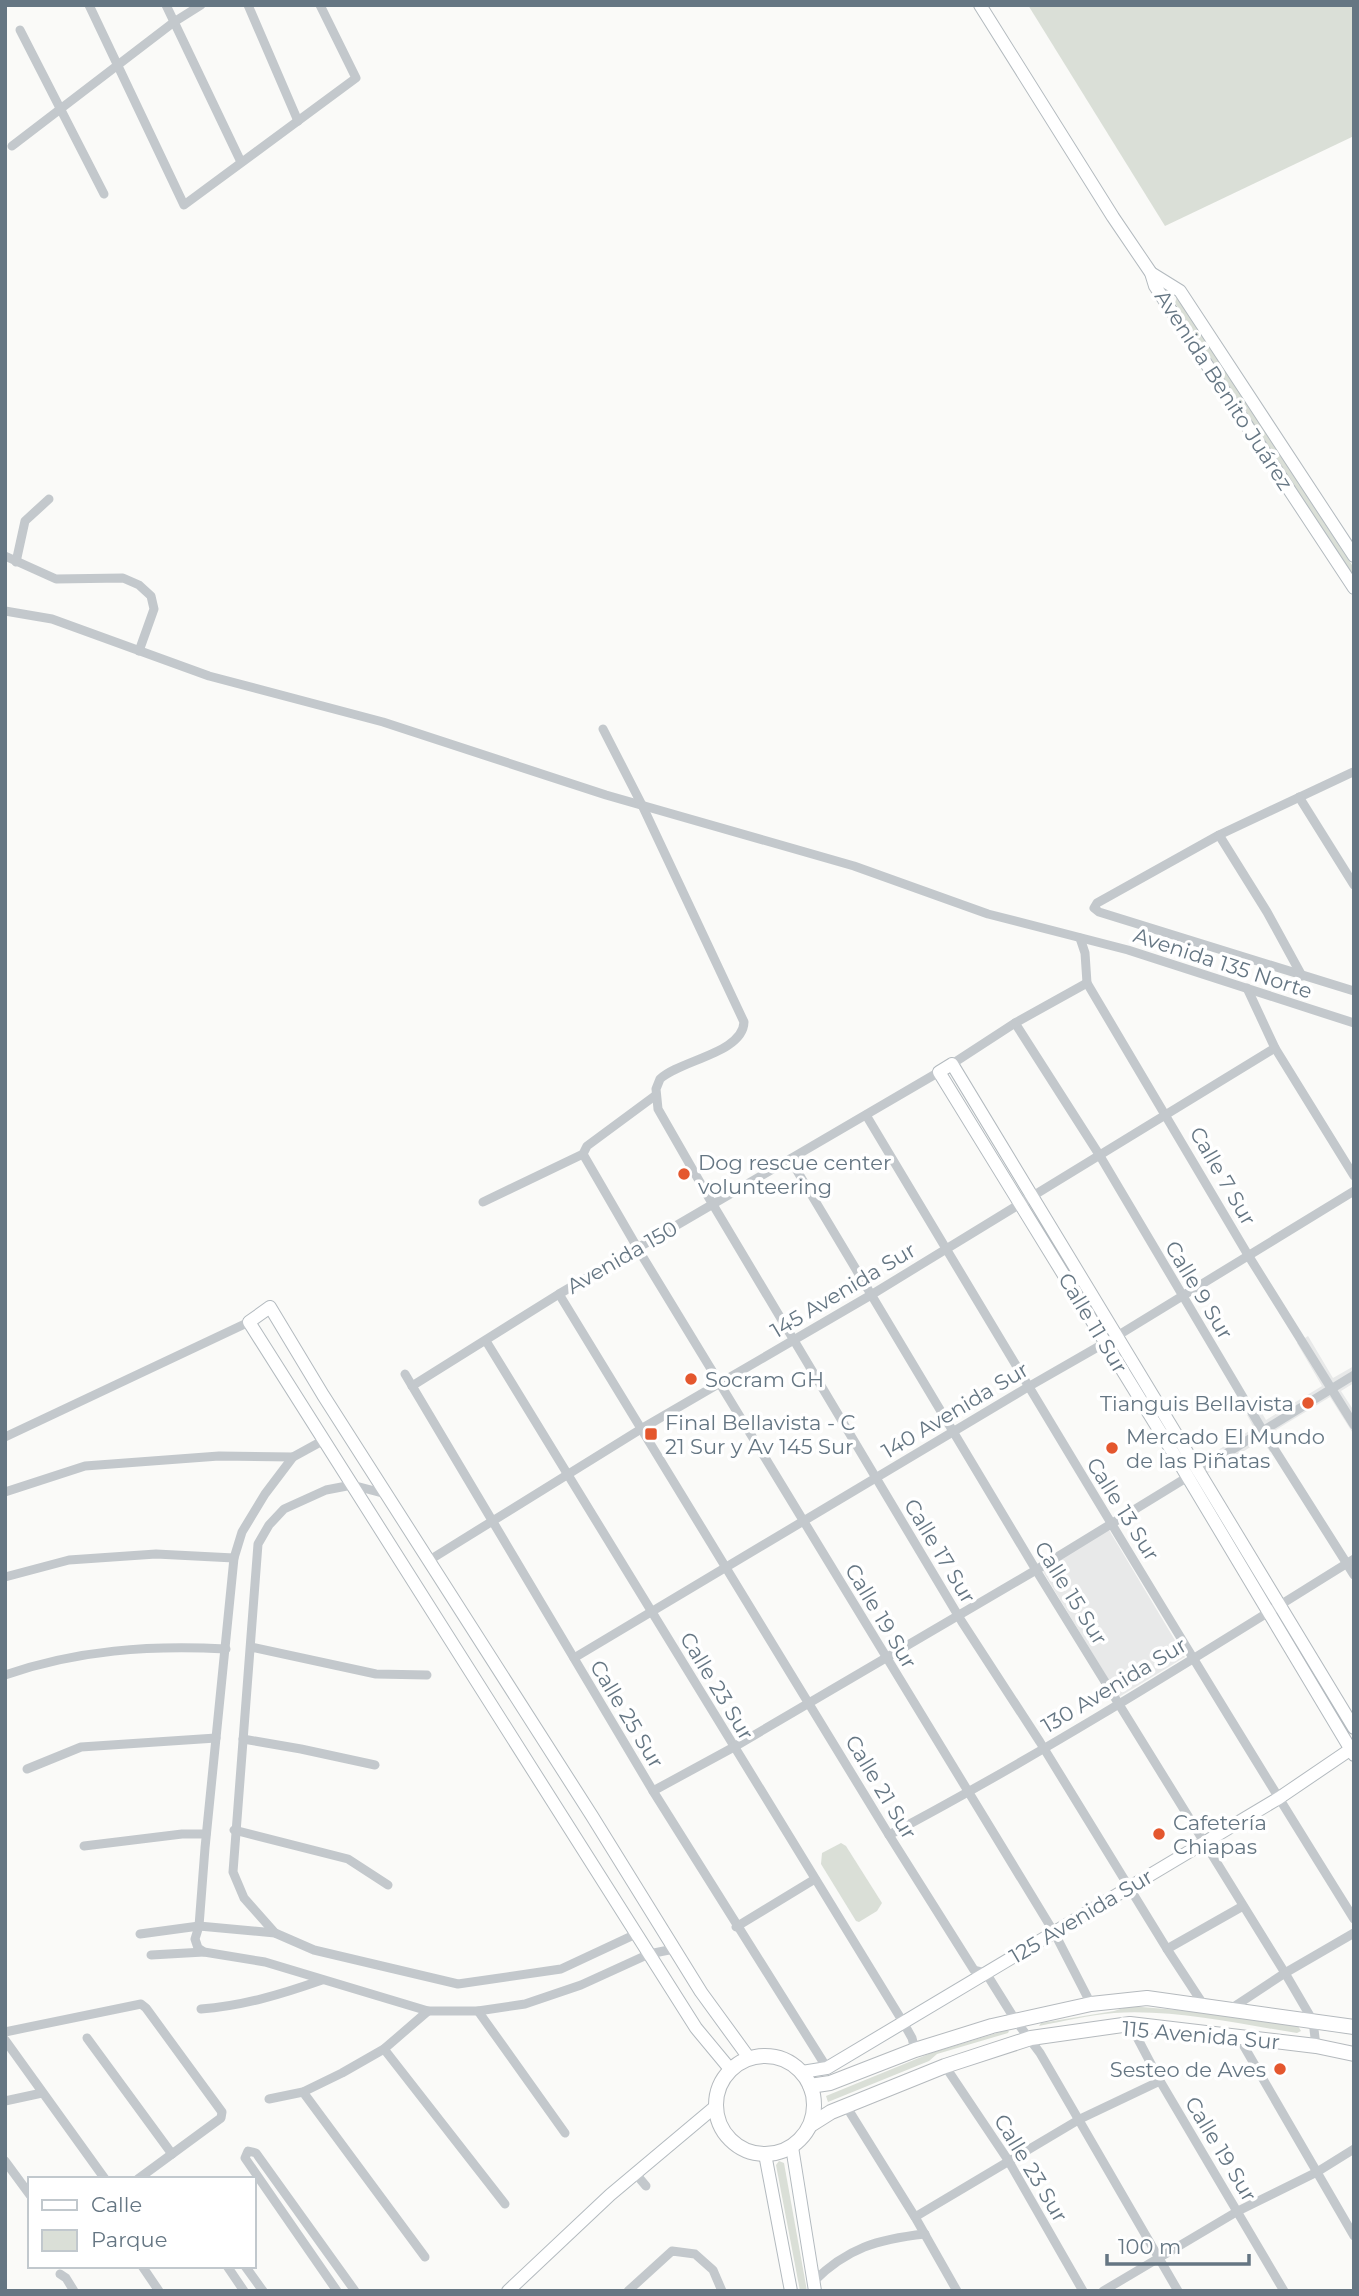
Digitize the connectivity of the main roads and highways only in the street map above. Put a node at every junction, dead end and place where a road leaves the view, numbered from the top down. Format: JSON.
{"nodes":[{"id":1,"x":980,"y":5,"type":"edge"},
{"id":2,"x":1151,"y":273,"type":"junction"},
{"id":3,"x":1354,"y":556,"type":"edge"},
{"id":4,"x":1354,"y":588,"type":"edge"},
{"id":5,"x":952,"y":1065,"type":"joint"},
{"id":6,"x":939,"y":1072,"type":"joint"},
{"id":7,"x":1026,"y":1201,"type":"junction"},
{"id":8,"x":1194,"y":1475,"type":"junction"},
{"id":9,"x":1275,"y":1608,"type":"junction"},
{"id":10,"x":535,"y":1728,"type":"junction"},
{"id":11,"x":1354,"y":1728,"type":"edge"},
{"id":12,"x":519,"y":1749,"type":"junction"},
{"id":13,"x":1352,"y":1750,"type":"edge"},
{"id":14,"x":1354,"y":2027,"type":"edge"},
{"id":15,"x":1352,"y":2057,"type":"edge"},
{"id":16,"x":749,"y":2058,"type":"junction"},
{"id":17,"x":730,"y":2069,"type":"junction"},
{"id":18,"x":803,"y":2072,"type":"junction"},
{"id":19,"x":810,"y":2086,"type":"junction"},
{"id":20,"x":716,"y":2106,"type":"junction"},
{"id":21,"x":812,"y":2124,"type":"junction"},
{"id":22,"x":792,"y":2147,"type":"junction"},
{"id":23,"x":765,"y":2154,"type":"junction"},
{"id":24,"x":814,"y":2286,"type":"edge"},
{"id":25,"x":508,"y":2291,"type":"edge"},
{"id":26,"x":791,"y":2291,"type":"edge"}],
"edges":[{"from":1,"to":2,"type":"main road"},
{"from":2,"to":3,"type":"main road","name":"Avenida Benito Juárez"},
{"from":2,"to":4,"type":"main road","name":"Avenida Benito Juárez"},
{"from":5,"to":6,"type":"main road","name":"Avenida 150"},
{"from":5,"to":7,"type":"main road","name":"Calle 11 Sur"},
{"from":6,"to":7,"type":"main road","name":"Calle 11 Sur"},
{"from":7,"to":8,"type":"main road","name":"Calle 11 Sur"},
{"from":7,"to":8,"type":"main road","name":"Calle 11 Sur"},
{"from":8,"to":9,"type":"main road","name":"Calle 11 Sur"},
{"from":9,"to":11,"type":"main road","name":"Calle 11 Sur"},
{"from":9,"to":13,"type":"main road","name":"Calle 11 Sur"},
{"from":10,"to":12,"type":"main road"},
{"from":10,"to":12,"type":"main road"},
{"from":10,"to":16,"type":"main road"},
{"from":12,"to":17,"type":"main road"},
{"from":13,"to":18,"type":"main road","name":"125 Avenida Sur"},
{"from":14,"to":19,"type":"main road","name":"115 Avenida Sur"},
{"from":15,"to":21,"type":"main road","name":"115 Avenida Sur"},
{"from":16,"to":17,"type":"main road"},
{"from":16,"to":18,"type":"main road"},
{"from":17,"to":20,"type":"main road"},
{"from":18,"to":19,"type":"main road"},
{"from":19,"to":21,"type":"main road"},
{"from":20,"to":23,"type":"main road"},
{"from":20,"to":25,"type":"main road"},
{"from":21,"to":22,"type":"main road"},
{"from":22,"to":23,"type":"main road"},
{"from":22,"to":24,"type":"main road"},
{"from":23,"to":26,"type":"main road"}]}
